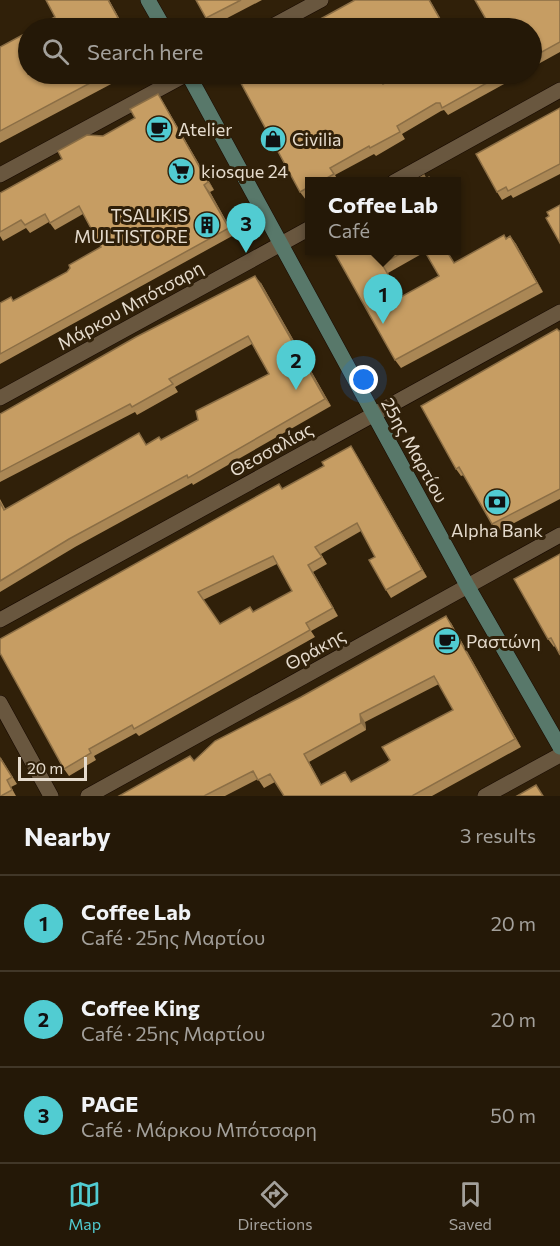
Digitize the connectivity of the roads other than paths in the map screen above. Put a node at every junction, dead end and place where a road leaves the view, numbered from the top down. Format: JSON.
{"nodes":[{"id":1,"x":148,"y":0,"type":"edge"},
{"id":2,"x":321,"y":0,"type":"edge"},
{"id":3,"x":158,"y":18,"type":"edge"},
{"id":4,"x":288,"y":18,"type":"edge"},
{"id":5,"x":169,"y":84,"type":"edge"},
{"id":6,"x":193,"y":84,"type":"edge"},
{"id":7,"x":560,"y":90,"type":"edge"},
{"id":8,"x":0,"y":175,"type":"edge"},
{"id":9,"x":403,"y":177,"type":"edge"},
{"id":10,"x":305,"y":230,"type":"edge"},
{"id":11,"x":281,"y":244,"type":"junction"},
{"id":12,"x":560,"y":312,"type":"edge"},
{"id":13,"x":0,"y":398,"type":"edge"},
{"id":14,"x":374,"y":415,"type":"junction"},
{"id":15,"x":560,"y":535,"type":"edge"},
{"id":16,"x":468,"y":587,"type":"junction"},
{"id":17,"x":0,"y":620,"type":"edge"},
{"id":18,"x":0,"y":703,"type":"edge"},
{"id":19,"x":560,"y":747,"type":"edge"},
{"id":20,"x":560,"y":755,"type":"edge"},
{"id":21,"x":51,"y":796,"type":"edge"},
{"id":22,"x":88,"y":796,"type":"edge"},
{"id":23,"x":485,"y":796,"type":"edge"}],
"edges":[{"from":1,"to":3,"type":"main road"},
{"from":2,"to":4,"type":"street"},
{"from":5,"to":8,"type":"street"},
{"from":6,"to":11,"type":"main road","name":"25ης Μαρτίου"},
{"from":7,"to":9,"type":"street"},
{"from":10,"to":11,"type":"street","name":"Μάρκου Μπότσαρη"},
{"from":11,"to":13,"type":"street","name":"Μάρκου Μπότσαρη"},
{"from":11,"to":14,"type":"main road","name":"25ης Μαρτίου"},
{"from":12,"to":14,"type":"street","name":"Θεσσαλίας"},
{"from":14,"to":16,"type":"main road","name":"25ης Μαρτίου"},
{"from":14,"to":17,"type":"street","name":"Θεσσαλίας"},
{"from":15,"to":16,"type":"street","name":"Θράκης"},
{"from":16,"to":19,"type":"main road","name":"25ης Μαρτίου"},
{"from":16,"to":22,"type":"street","name":"Θράκης"},
{"from":18,"to":21,"type":"street"},
{"from":20,"to":23,"type":"street"}]}
